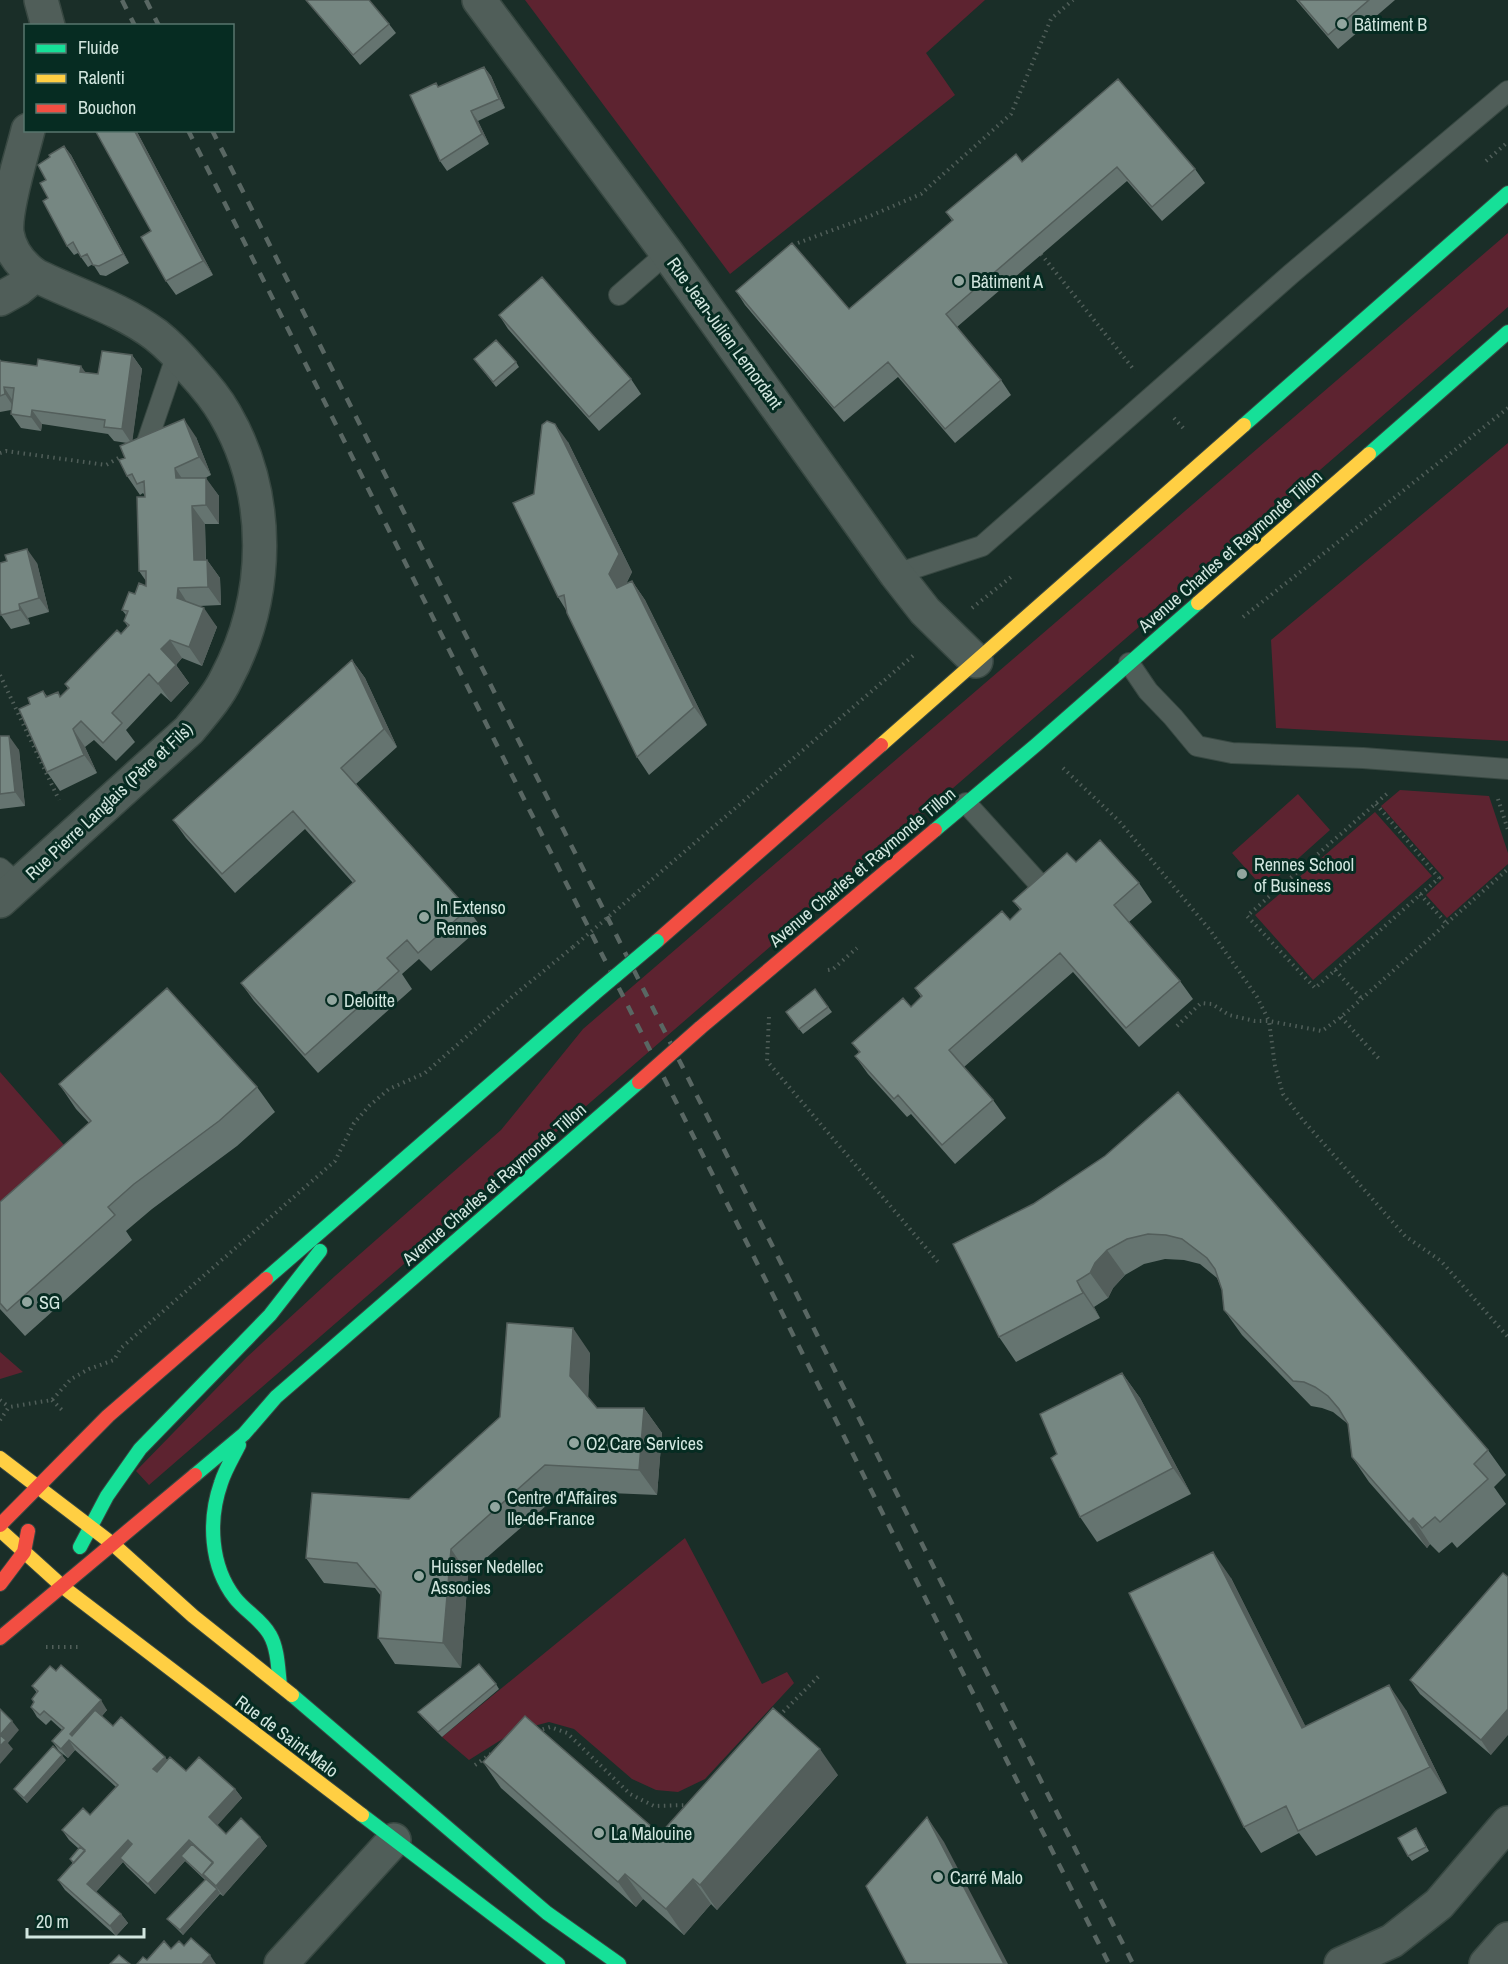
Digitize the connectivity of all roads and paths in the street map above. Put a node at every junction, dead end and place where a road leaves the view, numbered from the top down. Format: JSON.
{"nodes":[{"id":1,"x":41,"y":0,"type":"edge"},
{"id":2,"x":479,"y":0,"type":"edge"},
{"id":3,"x":1073,"y":0,"type":"edge"},
{"id":4,"x":47,"y":24,"type":"edge"},
{"id":5,"x":1508,"y":91,"type":"edge"},
{"id":6,"x":28,"y":132,"type":"edge"},
{"id":7,"x":1508,"y":142,"type":"edge"},
{"id":8,"x":1482,"y":165,"type":"dead end"},
{"id":9,"x":1508,"y":192,"type":"edge"},
{"id":10,"x":798,"y":243,"type":"dead end"},
{"id":11,"x":1041,"y":254,"type":"edge"},
{"id":12,"x":675,"y":264,"type":"junction"},
{"id":13,"x":34,"y":276,"type":"junction"},
{"id":14,"x":619,"y":295,"type":"dead end"},
{"id":15,"x":0,"y":299,"type":"edge"},
{"id":16,"x":1508,"y":332,"type":"edge"},
{"id":17,"x":177,"y":354,"type":"junction"},
{"id":18,"x":1154,"y":394,"type":"junction"},
{"id":19,"x":1194,"y":423,"type":"dead end"},
{"id":20,"x":1186,"y":431,"type":"junction"},
{"id":21,"x":1177,"y":438,"type":"dead end"},
{"id":22,"x":147,"y":442,"type":"joint"},
{"id":23,"x":0,"y":453,"type":"edge"},
{"id":24,"x":1017,"y":572,"type":"dead end"},
{"id":25,"x":896,"y":574,"type":"junction"},
{"id":26,"x":944,"y":631,"type":"junction"},
{"id":27,"x":976,"y":660,"type":"junction"},
{"id":28,"x":1129,"y":663,"type":"junction"},
{"id":29,"x":0,"y":675,"type":"edge"},
{"id":30,"x":1036,"y":745,"type":"junction"},
{"id":31,"x":1421,"y":762,"type":"junction"},
{"id":32,"x":1508,"y":769,"type":"edge"},
{"id":33,"x":966,"y":803,"type":"junction"},
{"id":34,"x":1376,"y":804,"type":"junction"},
{"id":35,"x":75,"y":834,"type":"junction"},
{"id":36,"x":1508,"y":869,"type":"edge"},
{"id":37,"x":6,"y":884,"type":"edge"},
{"id":38,"x":1042,"y":887,"type":"edge"},
{"id":39,"x":1420,"y":894,"type":"junction"},
{"id":40,"x":1446,"y":923,"type":"junction"},
{"id":41,"x":1335,"y":970,"type":"junction"},
{"id":42,"x":1362,"y":999,"type":"junction"},
{"id":43,"x":770,"y":1007,"type":"dead end"},
{"id":44,"x":1341,"y":1017,"type":"junction"},
{"id":45,"x":1269,"y":1021,"type":"junction"},
{"id":46,"x":1177,"y":1026,"type":"dead end"},
{"id":47,"x":1381,"y":1061,"type":"dead end"},
{"id":48,"x":369,"y":1189,"type":"junction"},
{"id":49,"x":938,"y":1262,"type":"dead end"},
{"id":50,"x":1508,"y":1337,"type":"edge"},
{"id":51,"x":0,"y":1400,"type":"edge"},
{"id":52,"x":9,"y":1407,"type":"junction"},
{"id":53,"x":0,"y":1419,"type":"edge"},
{"id":54,"x":244,"y":1434,"type":"junction"},
{"id":55,"x":0,"y":1458,"type":"edge"},
{"id":56,"x":38,"y":1486,"type":"junction"},
{"id":57,"x":0,"y":1525,"type":"edge"},
{"id":58,"x":89,"y":1526,"type":"junction"},
{"id":59,"x":0,"y":1530,"type":"edge"},
{"id":60,"x":214,"y":1544,"type":"joint"},
{"id":61,"x":114,"y":1545,"type":"junction"},
{"id":62,"x":24,"y":1552,"type":"junction"},
{"id":63,"x":0,"y":1584,"type":"edge"},
{"id":64,"x":63,"y":1587,"type":"junction"},
{"id":65,"x":0,"y":1638,"type":"edge"},
{"id":66,"x":819,"y":1676,"type":"dead end"},
{"id":67,"x":280,"y":1685,"type":"junction"},
{"id":68,"x":775,"y":1720,"type":"edge"},
{"id":69,"x":528,"y":1733,"type":"edge"},
{"id":70,"x":497,"y":1750,"type":"edge"},
{"id":71,"x":475,"y":1764,"type":"dead end"},
{"id":72,"x":693,"y":1801,"type":"edge"},
{"id":73,"x":1508,"y":1823,"type":"edge"},
{"id":74,"x":394,"y":1840,"type":"junction"},
{"id":75,"x":1508,"y":1939,"type":"edge"},
{"id":76,"x":281,"y":1964,"type":"edge"},
{"id":77,"x":558,"y":1964,"type":"edge"},
{"id":78,"x":619,"y":1964,"type":"edge"},
{"id":79,"x":1341,"y":1964,"type":"edge"},
{"id":80,"x":1486,"y":1964,"type":"edge"}],
"edges":[{"from":1,"to":4,"type":"street"},
{"from":2,"to":12,"type":"street","name":"Rue Jean-Julien Lemordant"},
{"from":3,"to":10,"type":"path"},
{"from":5,"to":18,"type":"lane"},
{"from":6,"to":13,"type":"street"},
{"from":7,"to":8,"type":"path"},
{"from":9,"to":27,"type":"main road"},
{"from":11,"to":18,"type":"path"},
{"from":12,"to":14,"type":"lane"},
{"from":12,"to":25,"type":"street","name":"Rue Jean-Julien Lemordant"},
{"from":13,"to":15,"type":"street"},
{"from":13,"to":17,"type":"street","name":"Rue Pierre Langlais (Père et Fils)"},
{"from":16,"to":28,"type":"main road","name":"Avenue Charles et Raymonde Tillon"},
{"from":17,"to":22,"type":"lane"},
{"from":17,"to":35,"type":"street","name":"Rue Pierre Langlais (Père et Fils)"},
{"from":18,"to":20,"type":"path"},
{"from":18,"to":25,"type":"lane"},
{"from":19,"to":20,"type":"path"},
{"from":20,"to":21,"type":"path"},
{"from":22,"to":23,"type":"path"},
{"from":24,"to":26,"type":"path"},
{"from":25,"to":26,"type":"street","name":"Rue Jean-Julien Lemordant"},
{"from":26,"to":27,"type":"street","name":"Rue Jean-Julien Lemordant"},
{"from":26,"to":52,"type":"path","bridge":true},
{"from":27,"to":48,"type":"main road","bridge":true},
{"from":28,"to":30,"type":"main road","name":"Avenue Charles et Raymonde Tillon"},
{"from":28,"to":31,"type":"lane"},
{"from":29,"to":35,"type":"path"},
{"from":30,"to":33,"type":"main road","name":"Avenue Charles et Raymonde Tillon"},
{"from":30,"to":45,"type":"path"},
{"from":31,"to":32,"type":"lane"},
{"from":31,"to":34,"type":"path"},
{"from":33,"to":38,"type":"lane"},
{"from":33,"to":54,"type":"main road","name":"Avenue Charles et Raymonde Tillon","bridge":true},
{"from":34,"to":39,"type":"path"},
{"from":34,"to":41,"type":"path"},
{"from":35,"to":37,"type":"street","name":"Rue Pierre Langlais (Père et Fils)"},
{"from":36,"to":40,"type":"path"},
{"from":39,"to":40,"type":"path"},
{"from":39,"to":41,"type":"path"},
{"from":40,"to":42,"type":"path"},
{"from":41,"to":42,"type":"path"},
{"from":42,"to":44,"type":"path"},
{"from":43,"to":49,"type":"path"},
{"from":44,"to":45,"type":"path"},
{"from":44,"to":47,"type":"path"},
{"from":45,"to":46,"type":"path"},
{"from":45,"to":50,"type":"path"},
{"from":48,"to":56,"type":"main road"},
{"from":48,"to":58,"type":"main road"},
{"from":51,"to":52,"type":"path"},
{"from":52,"to":53,"type":"path"},
{"from":54,"to":60,"type":"main road","name":"Avenue Charles et Raymonde Tillon"},
{"from":54,"to":61,"type":"main road","name":"Avenue Charles et Raymonde Tillon"},
{"from":55,"to":56,"type":"main road","name":"Rue de Saint-Malo"},
{"from":56,"to":57,"type":"main road"},
{"from":56,"to":58,"type":"main road","name":"Rue de Saint-Malo"},
{"from":56,"to":62,"type":"main road"},
{"from":58,"to":61,"type":"main road","name":"Rue de Saint-Malo"},
{"from":58,"to":64,"type":"main road"},
{"from":59,"to":62,"type":"main road","name":"Rue de Saint-Malo"},
{"from":60,"to":67,"type":"main road","name":"Rue de Saint-Malo"},
{"from":61,"to":64,"type":"main road","name":"Avenue Charles et Raymonde Tillon"},
{"from":61,"to":67,"type":"main road","name":"Rue de Saint-Malo"},
{"from":62,"to":63,"type":"main road"},
{"from":62,"to":64,"type":"main road","name":"Rue de Saint-Malo"},
{"from":64,"to":65,"type":"main road","name":"Avenue Charles et Raymonde Tillon"},
{"from":64,"to":74,"type":"main road","name":"Rue de Saint-Malo"},
{"from":66,"to":68,"type":"path"},
{"from":67,"to":78,"type":"main road","name":"Rue de Saint-Malo"},
{"from":69,"to":72,"type":"path"},
{"from":70,"to":71,"type":"path"},
{"from":73,"to":79,"type":"street"},
{"from":74,"to":76,"type":"street"},
{"from":74,"to":77,"type":"main road","name":"Rue de Saint-Malo"},
{"from":75,"to":80,"type":"street"}]}
